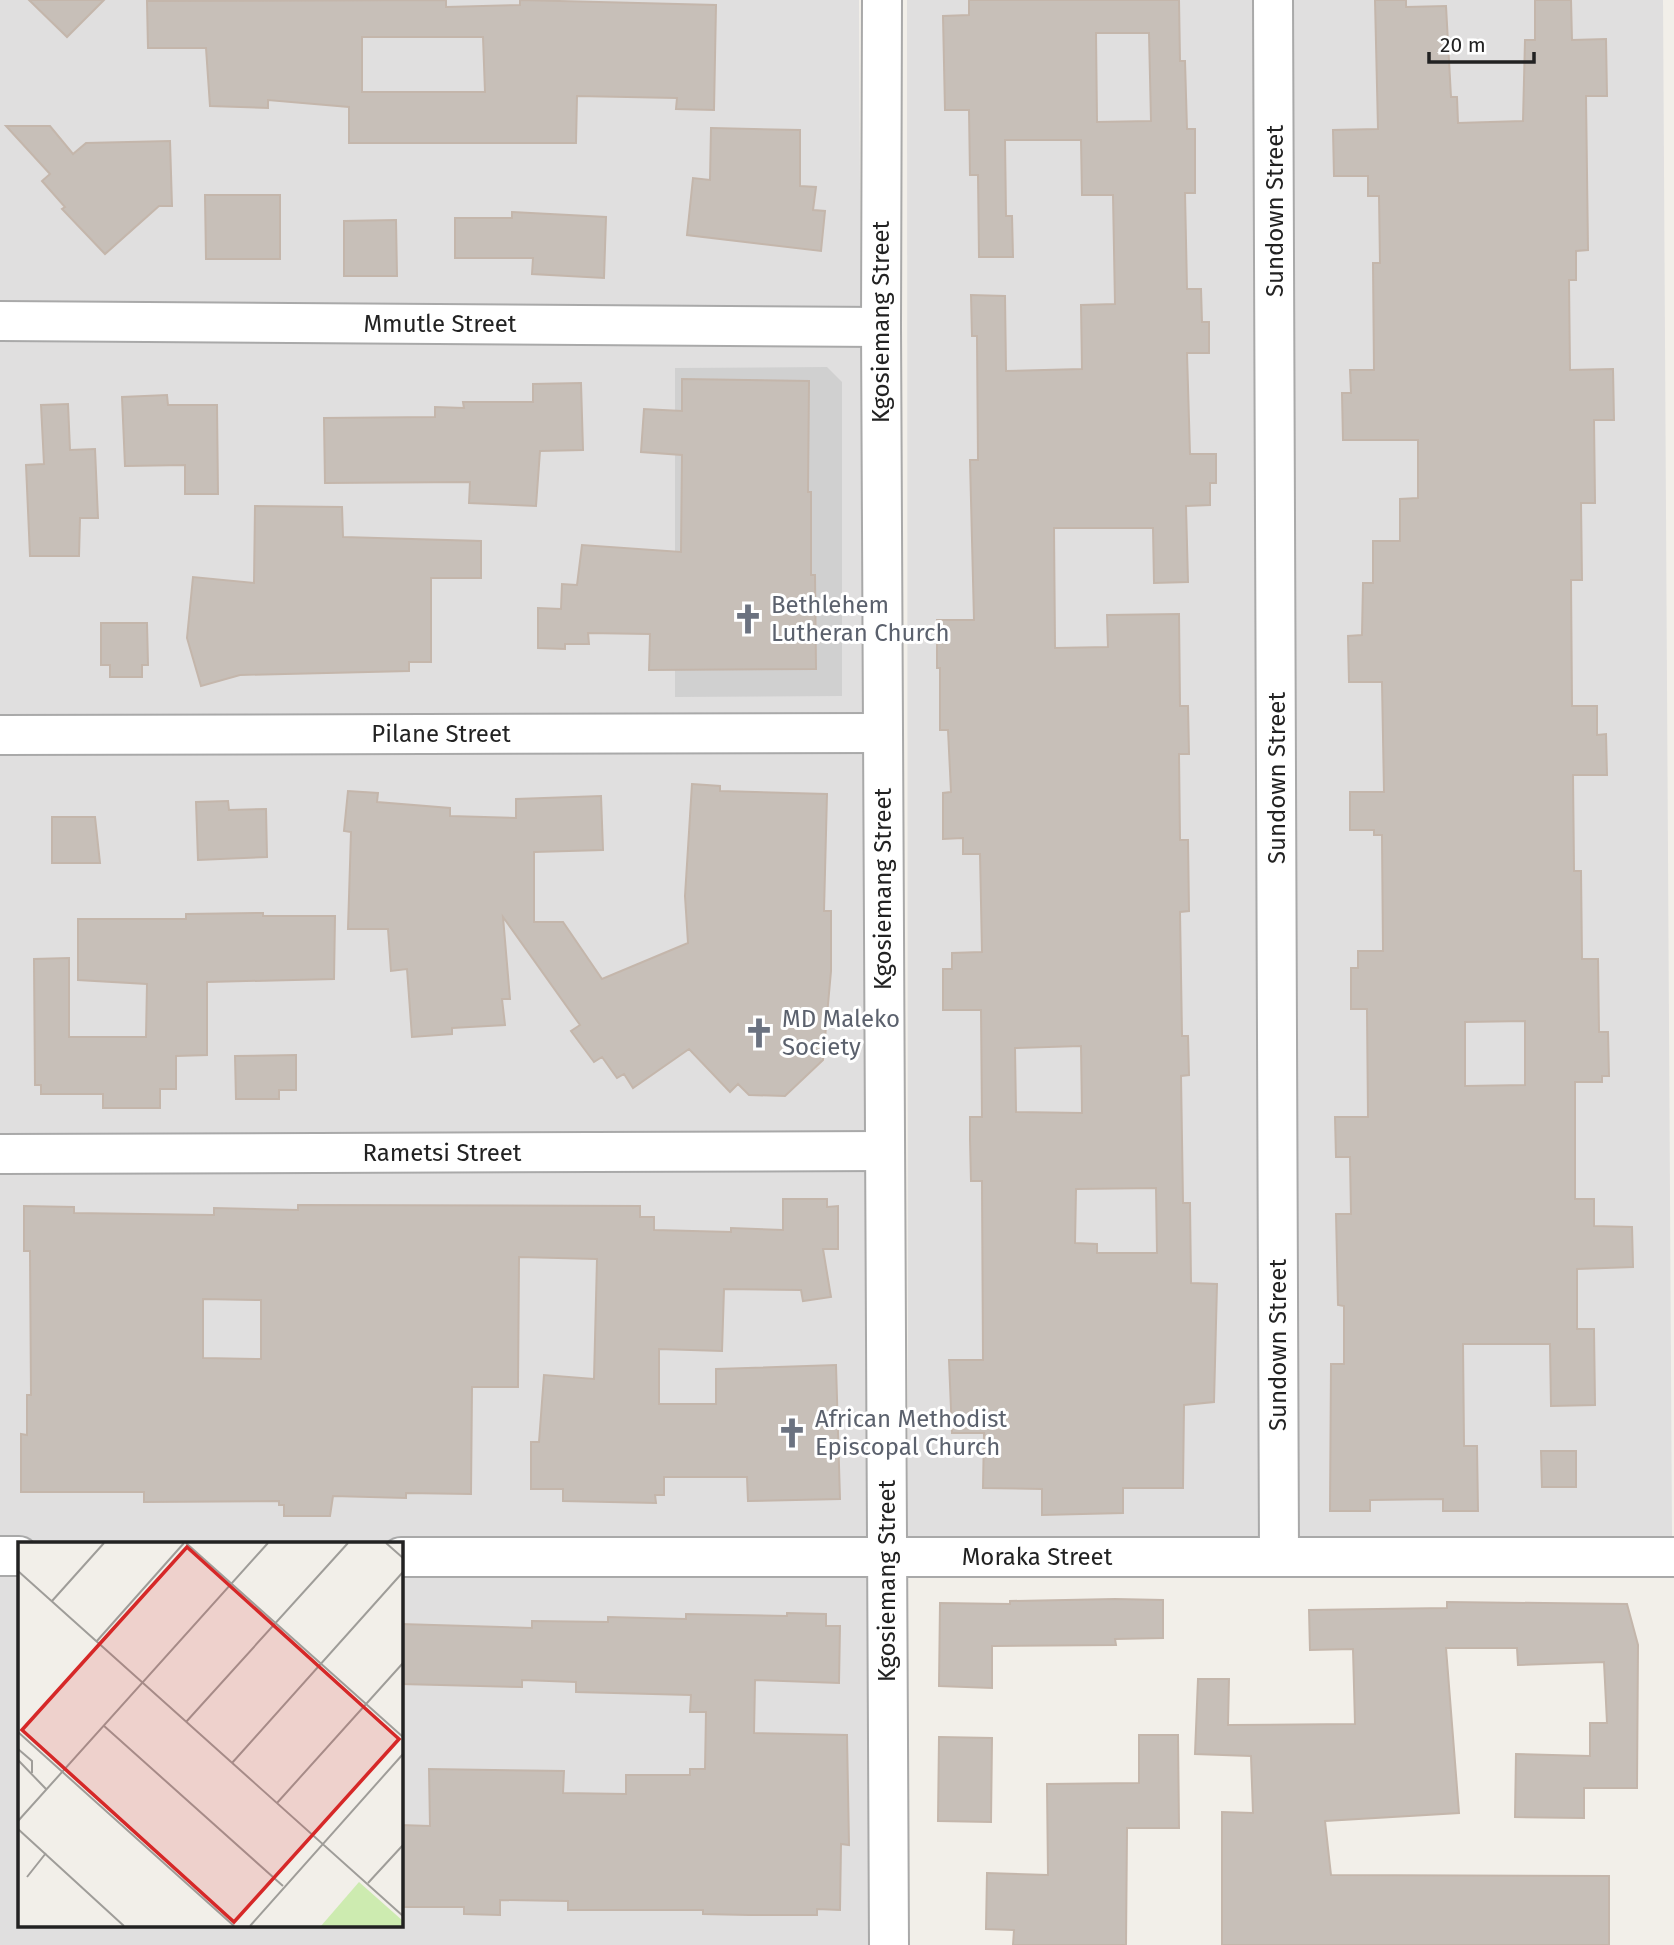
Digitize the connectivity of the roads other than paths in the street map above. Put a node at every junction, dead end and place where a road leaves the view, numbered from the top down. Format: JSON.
{"nodes":[{"id":1,"x":882,"y":0,"type":"edge"},
{"id":2,"x":1273,"y":0,"type":"edge"},
{"id":3,"x":0,"y":321,"type":"edge"},
{"id":4,"x":881,"y":327,"type":"junction"},
{"id":5,"x":883,"y":733,"type":"junction"},
{"id":6,"x":0,"y":735,"type":"edge"},
{"id":7,"x":884,"y":1151,"type":"junction"},
{"id":8,"x":0,"y":1154,"type":"edge"},
{"id":9,"x":1279,"y":1555,"type":"junction"},
{"id":10,"x":0,"y":1556,"type":"edge"},
{"id":11,"x":18,"y":1556,"type":"edge"},
{"id":12,"x":402,"y":1557,"type":"edge"},
{"id":13,"x":887,"y":1557,"type":"junction"},
{"id":14,"x":1674,"y":1557,"type":"edge"},
{"id":15,"x":889,"y":1945,"type":"edge"}],
"edges":[{"from":1,"to":4,"type":"street","name":"Kgosiemang Street"},
{"from":2,"to":9,"type":"street","name":"Sundown Street"},
{"from":3,"to":4,"type":"street","name":"Mmutle Street"},
{"from":4,"to":5,"type":"street","name":"Kgosiemang Street"},
{"from":5,"to":6,"type":"street","name":"Pilane Street"},
{"from":5,"to":7,"type":"street","name":"Kgosiemang Street"},
{"from":7,"to":8,"type":"street","name":"Rametsi Street"},
{"from":7,"to":13,"type":"street","name":"Kgosiemang Street"},
{"from":9,"to":13,"type":"street","name":"Moraka Street"},
{"from":9,"to":14,"type":"street","name":"Moraka Street"},
{"from":10,"to":11,"type":"street"},
{"from":12,"to":13,"type":"street","name":"Moraka Street"},
{"from":13,"to":15,"type":"street","name":"Kgosiemang Street"}]}
